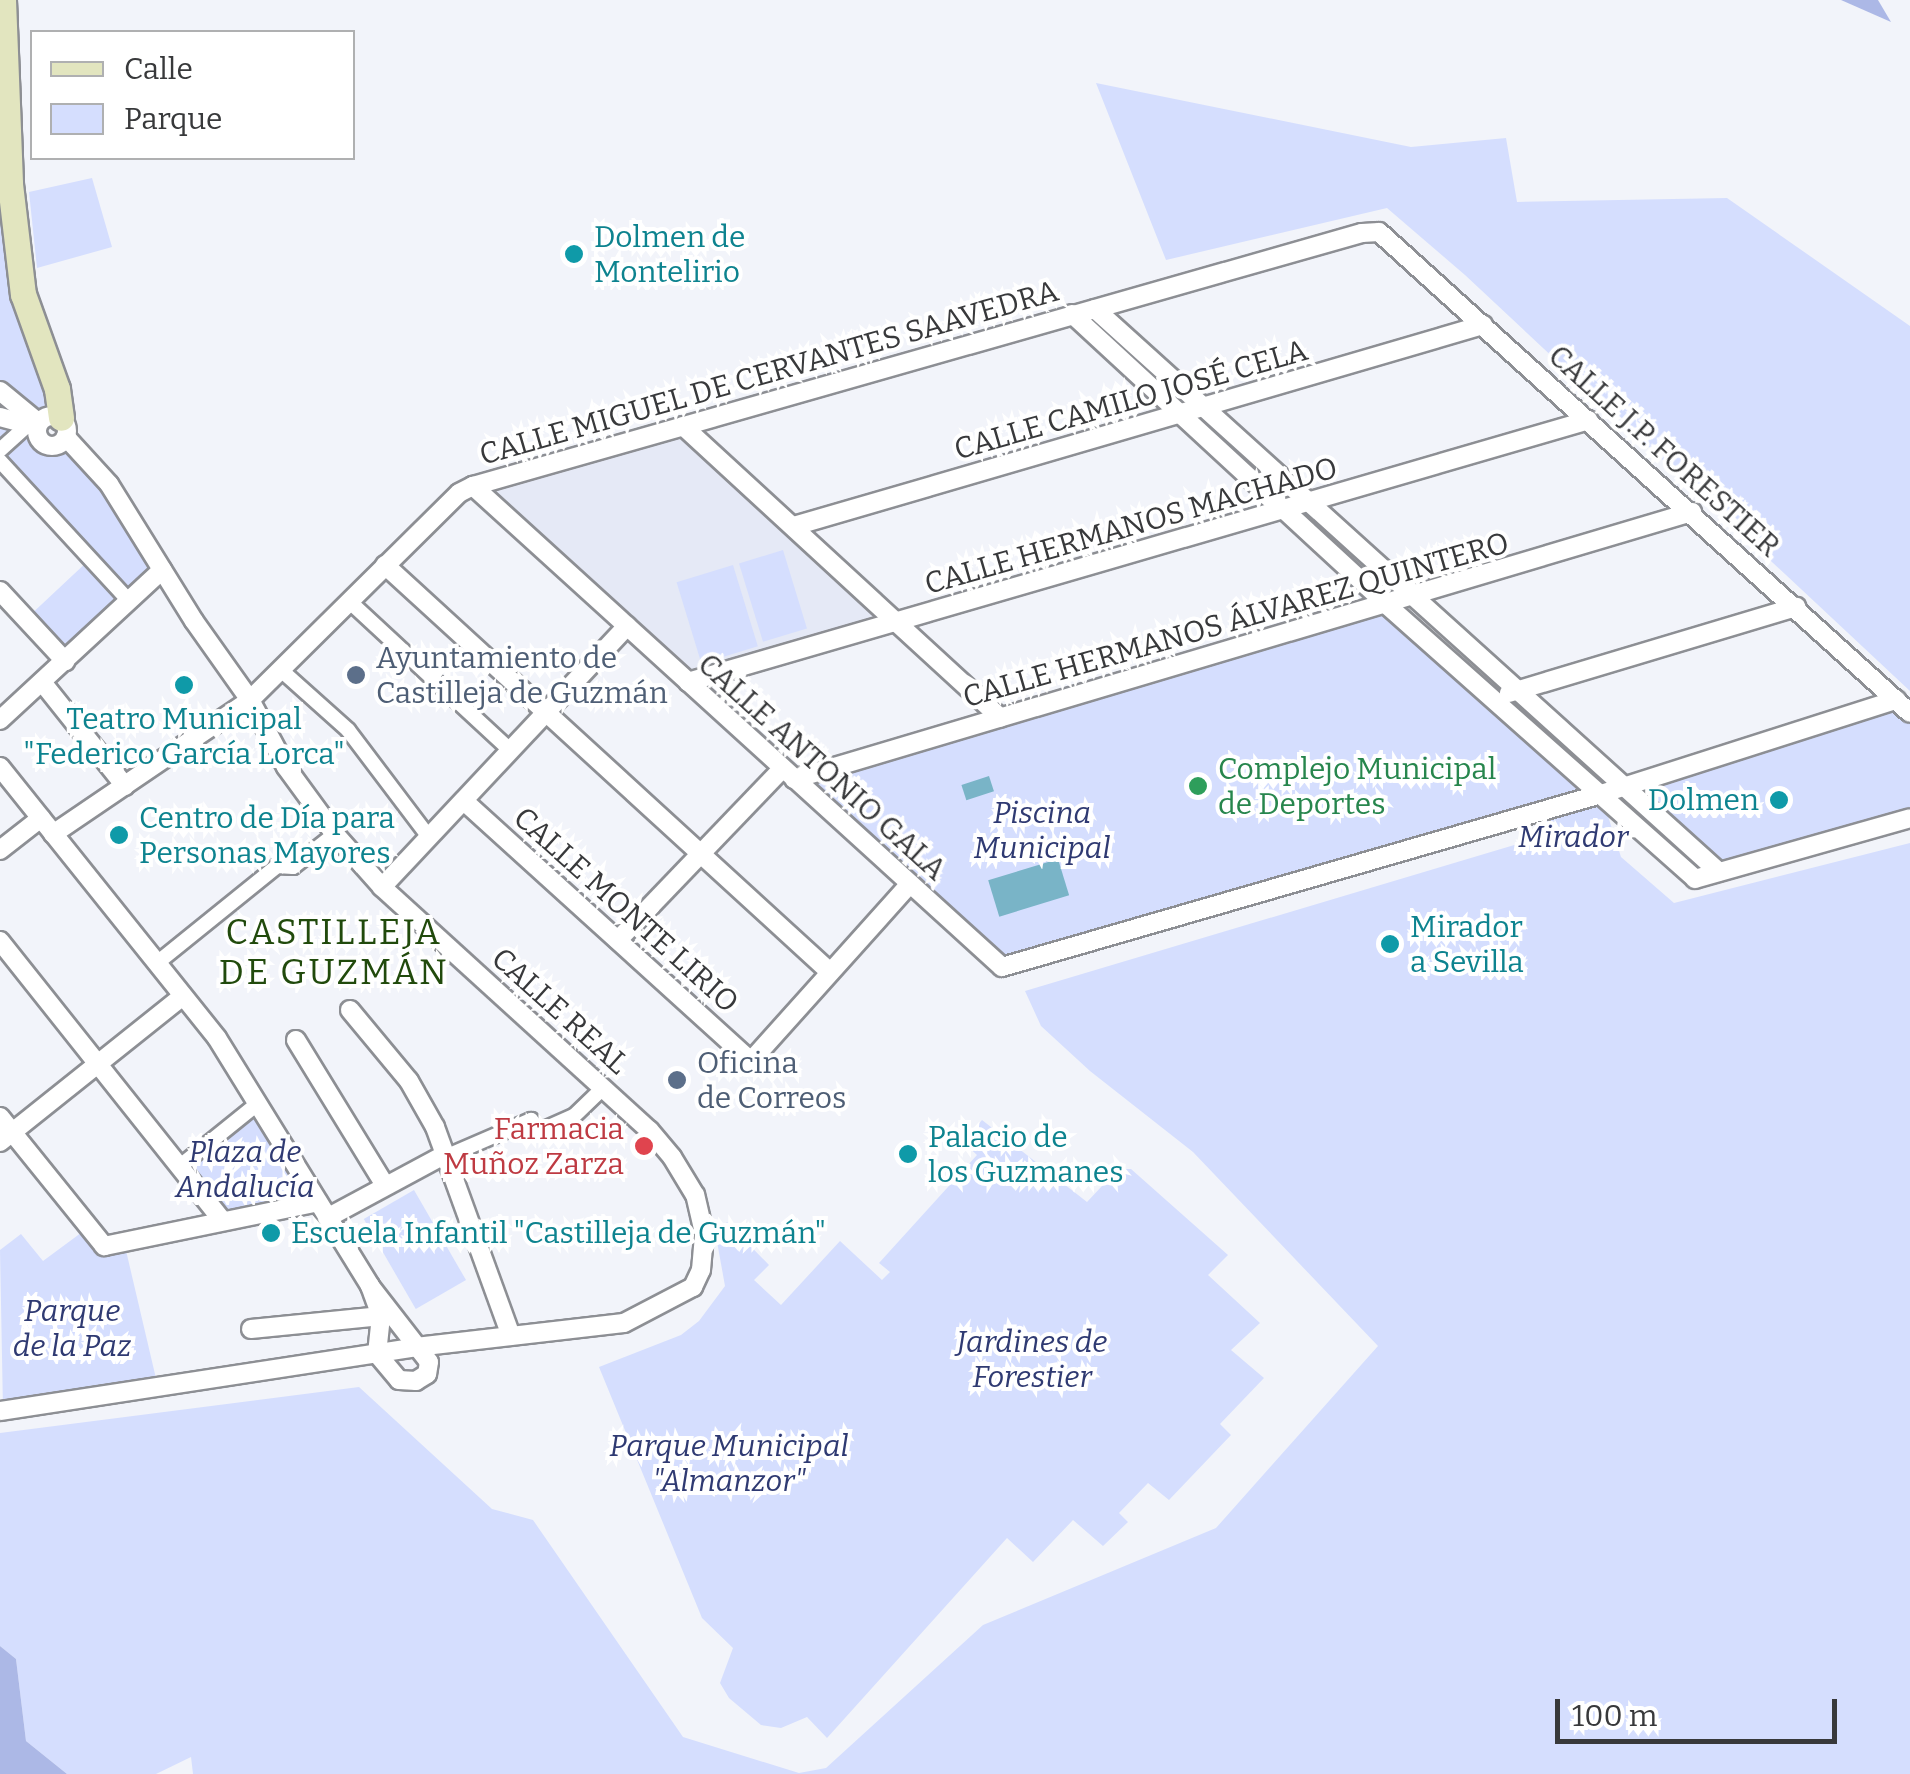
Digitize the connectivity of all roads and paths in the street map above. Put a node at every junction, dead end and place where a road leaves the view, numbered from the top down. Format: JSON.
{"nodes":[{"id":1,"x":3,"y":0,"type":"edge"},
{"id":2,"x":1380,"y":232,"type":"joint"},
{"id":3,"x":1095,"y":308,"type":"junction"},
{"id":4,"x":1072,"y":314,"type":"junction"},
{"id":5,"x":1483,"y":325,"type":"junction"},
{"id":6,"x":1,"y":393,"type":"edge"},
{"id":7,"x":1204,"y":407,"type":"junction"},
{"id":8,"x":1180,"y":414,"type":"junction"},
{"id":9,"x":0,"y":417,"type":"edge"},
{"id":10,"x":1589,"y":420,"type":"junction"},
{"id":11,"x":46,"y":426,"type":"junction"},
{"id":12,"x":683,"y":426,"type":"junction"},
{"id":13,"x":0,"y":450,"type":"edge"},
{"id":14,"x":0,"y":461,"type":"edge"},
{"id":15,"x":472,"y":486,"type":"junction"},
{"id":16,"x":1310,"y":503,"type":"junction"},
{"id":17,"x":1286,"y":510,"type":"junction"},
{"id":18,"x":1692,"y":512,"type":"junction"},
{"id":19,"x":794,"y":526,"type":"junction"},
{"id":20,"x":385,"y":566,"type":"junction"},
{"id":21,"x":162,"y":570,"type":"junction"},
{"id":22,"x":0,"y":592,"type":"edge"},
{"id":23,"x":1415,"y":598,"type":"junction"},
{"id":24,"x":349,"y":601,"type":"junction"},
{"id":25,"x":129,"y":602,"type":"junction"},
{"id":26,"x":1388,"y":606,"type":"junction"},
{"id":27,"x":1796,"y":607,"type":"junction"},
{"id":28,"x":898,"y":621,"type":"junction"},
{"id":29,"x":626,"y":626,"type":"junction"},
{"id":30,"x":65,"y":661,"type":"junction"},
{"id":31,"x":281,"y":670,"type":"junction"},
{"id":32,"x":42,"y":682,"type":"junction"},
{"id":33,"x":688,"y":682,"type":"junction"},
{"id":34,"x":1518,"y":690,"type":"junction"},
{"id":35,"x":1494,"y":698,"type":"junction"},
{"id":36,"x":250,"y":700,"type":"junction"},
{"id":37,"x":1903,"y":707,"type":"edge"},
{"id":38,"x":547,"y":714,"type":"junction"},
{"id":39,"x":1000,"y":718,"type":"junction"},
{"id":40,"x":0,"y":720,"type":"edge"},
{"id":41,"x":511,"y":752,"type":"junction"},
{"id":42,"x":0,"y":767,"type":"edge"},
{"id":43,"x":788,"y":774,"type":"junction"},
{"id":44,"x":126,"y":786,"type":"junction"},
{"id":45,"x":1624,"y":787,"type":"junction"},
{"id":46,"x":1601,"y":794,"type":"junction"},
{"id":47,"x":464,"y":800,"type":"junction"},
{"id":48,"x":40,"y":818,"type":"junction"},
{"id":49,"x":1910,"y":818,"type":"edge"},
{"id":50,"x":53,"y":834,"type":"junction"},
{"id":51,"x":335,"y":834,"type":"junction"},
{"id":52,"x":429,"y":838,"type":"junction"},
{"id":53,"x":0,"y":850,"type":"edge"},
{"id":54,"x":701,"y":854,"type":"junction"},
{"id":55,"x":1719,"y":872,"type":"junction"},
{"id":56,"x":910,"y":884,"type":"junction"},
{"id":57,"x":382,"y":886,"type":"junction"},
{"id":58,"x":618,"y":940,"type":"junction"},
{"id":59,"x":0,"y":941,"type":"edge"},
{"id":60,"x":157,"y":963,"type":"junction"},
{"id":61,"x":830,"y":972,"type":"junction"},
{"id":62,"x":183,"y":996,"type":"junction"},
{"id":63,"x":350,"y":1010,"type":"dead end"},
{"id":64,"x":296,"y":1040,"type":"dead end"},
{"id":65,"x":97,"y":1064,"type":"junction"},
{"id":66,"x":603,"y":1088,"type":"junction"},
{"id":67,"x":257,"y":1104,"type":"junction"},
{"id":68,"x":0,"y":1117,"type":"edge"},
{"id":69,"x":6,"y":1137,"type":"edge"},
{"id":70,"x":442,"y":1157,"type":"junction"},
{"id":71,"x":179,"y":1167,"type":"junction"},
{"id":72,"x":385,"y":1185,"type":"junction"},
{"id":73,"x":323,"y":1210,"type":"junction"},
{"id":74,"x":222,"y":1220,"type":"junction"},
{"id":75,"x":370,"y":1286,"type":"junction"},
{"id":76,"x":381,"y":1316,"type":"junction"},
{"id":77,"x":250,"y":1329,"type":"dead end"},
{"id":78,"x":510,"y":1336,"type":"junction"},
{"id":79,"x":416,"y":1348,"type":"junction"},
{"id":80,"x":377,"y":1354,"type":"junction"},
{"id":81,"x":1,"y":1406,"type":"edge"}],
"edges":[{"from":1,"to":11,"type":"main road"},
{"from":2,"to":3,"type":"street","name":"CALLE MIGUEL DE CERVANTES SAAVEDRA"},
{"from":2,"to":5,"type":"street","name":"CALLE J.P. FORESTIER"},
{"from":3,"to":4,"type":"street","name":"CALLE MIGUEL DE CERVANTES SAAVEDRA"},
{"from":3,"to":7,"type":"street"},
{"from":4,"to":8,"type":"street"},
{"from":4,"to":12,"type":"street","name":"CALLE MIGUEL DE CERVANTES SAAVEDRA"},
{"from":5,"to":7,"type":"street","name":"CALLE CAMILO JOSÉ CELA"},
{"from":5,"to":10,"type":"street","name":"CALLE J.P. FORESTIER"},
{"from":6,"to":11,"type":"street","name":"CALLE REAL"},
{"from":7,"to":8,"type":"street","name":"CALLE CAMILO JOSÉ CELA"},
{"from":7,"to":16,"type":"street"},
{"from":8,"to":17,"type":"street"},
{"from":8,"to":19,"type":"street","name":"CALLE CAMILO JOSÉ CELA"},
{"from":9,"to":11,"type":"street"},
{"from":10,"to":16,"type":"street","name":"CALLE HERMANOS MACHADO"},
{"from":10,"to":18,"type":"street","name":"CALLE J.P. FORESTIER"},
{"from":11,"to":13,"type":"street"},
{"from":11,"to":21,"type":"street","name":"CALLE REAL"},
{"from":12,"to":15,"type":"street","name":"CALLE MIGUEL DE CERVANTES SAAVEDRA"},
{"from":12,"to":19,"type":"street"},
{"from":14,"to":25,"type":"street"},
{"from":15,"to":20,"type":"street","name":"CALLE MIGUEL DE CERVANTES SAAVEDRA"},
{"from":15,"to":29,"type":"street","name":"CALLE ANTONIO GALA"},
{"from":16,"to":17,"type":"street","name":"CALLE HERMANOS MACHADO"},
{"from":16,"to":23,"type":"street"},
{"from":17,"to":26,"type":"street"},
{"from":17,"to":28,"type":"street","name":"CALLE HERMANOS MACHADO"},
{"from":18,"to":23,"type":"street","name":"CALLE HERMANOS ÁLVAREZ QUINTERO"},
{"from":18,"to":27,"type":"street","name":"CALLE J.P. FORESTIER"},
{"from":19,"to":28,"type":"street"},
{"from":20,"to":24,"type":"street","name":"CALLE MIGUEL DE CERVANTES SAAVEDRA"},
{"from":20,"to":38,"type":"street"},
{"from":21,"to":25,"type":"street"},
{"from":21,"to":36,"type":"street","name":"CALLE REAL"},
{"from":22,"to":30,"type":"street"},
{"from":23,"to":26,"type":"street","name":"CALLE HERMANOS ÁLVAREZ QUINTERO"},
{"from":23,"to":34,"type":"street"},
{"from":24,"to":31,"type":"street","name":"CALLE MIGUEL DE CERVANTES SAAVEDRA"},
{"from":24,"to":41,"type":"street"},
{"from":25,"to":30,"type":"street"},
{"from":26,"to":35,"type":"street"},
{"from":26,"to":39,"type":"street","name":"CALLE HERMANOS ÁLVAREZ QUINTERO"},
{"from":27,"to":34,"type":"street"},
{"from":27,"to":37,"type":"street","name":"CALLE J.P. FORESTIER"},
{"from":28,"to":33,"type":"street","name":"CALLE HERMANOS MACHADO"},
{"from":28,"to":39,"type":"street"},
{"from":29,"to":33,"type":"street","name":"CALLE ANTONIO GALA"},
{"from":29,"to":38,"type":"street"},
{"from":30,"to":32,"type":"street"},
{"from":31,"to":36,"type":"street","name":"CALLE MIGUEL DE CERVANTES SAAVEDRA"},
{"from":31,"to":52,"type":"street"},
{"from":32,"to":40,"type":"street"},
{"from":32,"to":44,"type":"street"},
{"from":33,"to":43,"type":"street","name":"CALLE ANTONIO GALA"},
{"from":34,"to":35,"type":"street"},
{"from":34,"to":45,"type":"street"},
{"from":35,"to":46,"type":"street"},
{"from":36,"to":44,"type":"street","name":"CALLE MIGUEL DE CERVANTES SAAVEDRA"},
{"from":36,"to":51,"type":"street","name":"CALLE REAL"},
{"from":37,"to":45,"type":"street"},
{"from":38,"to":41,"type":"street"},
{"from":38,"to":54,"type":"street"},
{"from":39,"to":43,"type":"street","name":"CALLE HERMANOS ÁLVAREZ QUINTERO"},
{"from":41,"to":47,"type":"street"},
{"from":42,"to":48,"type":"street"},
{"from":43,"to":54,"type":"street"},
{"from":43,"to":56,"type":"street","name":"CALLE ANTONIO GALA"},
{"from":44,"to":50,"type":"street","name":"CALLE MIGUEL DE CERVANTES SAAVEDRA"},
{"from":45,"to":46,"type":"street"},
{"from":45,"to":55,"type":"street"},
{"from":46,"to":55,"type":"street"},
{"from":46,"to":56,"type":"street","name":"CALLE ANTONIO GALA"},
{"from":47,"to":52,"type":"street"},
{"from":47,"to":58,"type":"street","name":"CALLE MONTE LIRIO"},
{"from":48,"to":50,"type":"street"},
{"from":48,"to":53,"type":"street"},
{"from":49,"to":55,"type":"street"},
{"from":50,"to":60,"type":"street"},
{"from":51,"to":57,"type":"street","name":"CALLE REAL"},
{"from":51,"to":60,"type":"street"},
{"from":52,"to":57,"type":"street"},
{"from":54,"to":58,"type":"street"},
{"from":54,"to":61,"type":"street"},
{"from":56,"to":61,"type":"street"},
{"from":57,"to":66,"type":"street","name":"CALLE REAL"},
{"from":58,"to":61,"type":"street","name":"CALLE MONTE LIRIO"},
{"from":59,"to":65,"type":"street"},
{"from":60,"to":62,"type":"street"},
{"from":62,"to":65,"type":"street"},
{"from":62,"to":67,"type":"street"},
{"from":63,"to":70,"type":"street"},
{"from":64,"to":72,"type":"street"},
{"from":65,"to":69,"type":"street"},
{"from":65,"to":71,"type":"street"},
{"from":66,"to":70,"type":"street"},
{"from":66,"to":78,"type":"street","name":"CALLE REAL"},
{"from":67,"to":71,"type":"street"},
{"from":67,"to":73,"type":"street"},
{"from":68,"to":69,"type":"street"},
{"from":69,"to":74,"type":"street"},
{"from":70,"to":72,"type":"street"},
{"from":70,"to":78,"type":"street"},
{"from":71,"to":74,"type":"street"},
{"from":72,"to":73,"type":"street"},
{"from":73,"to":74,"type":"street"},
{"from":73,"to":75,"type":"street"},
{"from":75,"to":76,"type":"street"},
{"from":75,"to":79,"type":"street"},
{"from":76,"to":77,"type":"street"},
{"from":76,"to":80,"type":"street"},
{"from":78,"to":79,"type":"street"},
{"from":79,"to":80,"type":"street"},
{"from":79,"to":80,"type":"street"},
{"from":80,"to":81,"type":"street"}]}
